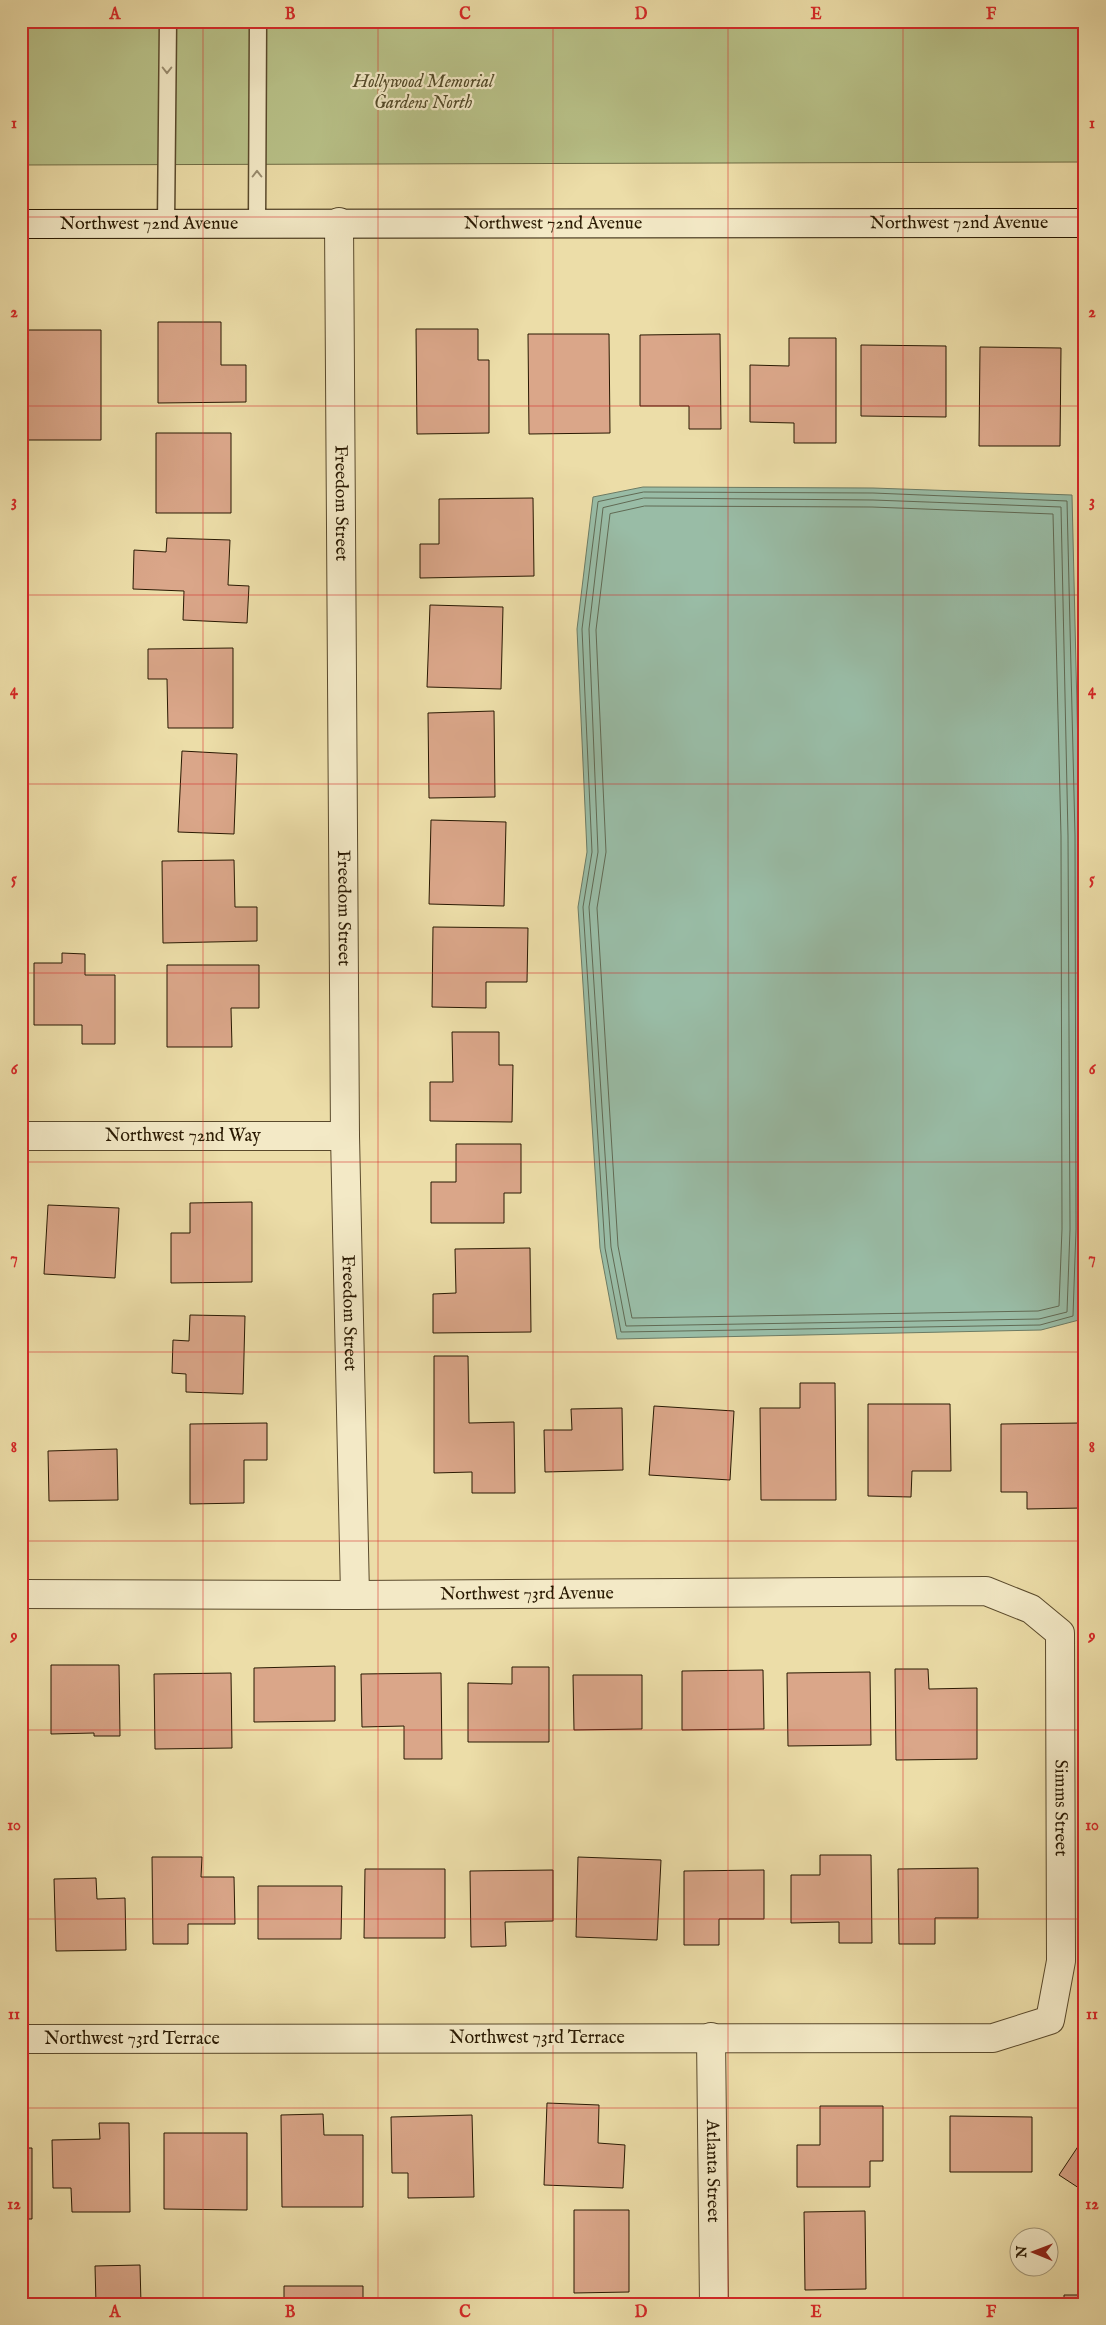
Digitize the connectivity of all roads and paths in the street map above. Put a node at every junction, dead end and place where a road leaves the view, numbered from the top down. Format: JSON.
{"nodes":[{"id":1,"x":168,"y":21,"type":"edge"},
{"id":2,"x":258,"y":21,"type":"edge"},
{"id":3,"x":257,"y":222,"type":"junction"},
{"id":4,"x":339,"y":222,"type":"junction"},
{"id":5,"x":166,"y":223,"type":"junction"},
{"id":6,"x":1085,"y":223,"type":"edge"},
{"id":7,"x":21,"y":224,"type":"edge"},
{"id":8,"x":21,"y":1136,"type":"edge"},
{"id":9,"x":345,"y":1136,"type":"junction"},
{"id":10,"x":21,"y":1594,"type":"edge"},
{"id":11,"x":355,"y":1595,"type":"junction"},
{"id":12,"x":1031,"y":1609,"type":"joint"},
{"id":13,"x":1050,"y":2020,"type":"joint"},
{"id":14,"x":711,"y":2037,"type":"junction"},
{"id":15,"x":21,"y":2039,"type":"edge"},
{"id":16,"x":714,"y":2304,"type":"edge"}],
"edges":[{"from":1,"to":5,"type":"lane","one_way":true},
{"from":3,"to":2,"type":"lane","one_way":true},
{"from":3,"to":4,"type":"street","name":"Northwest 72nd Avenue"},
{"from":3,"to":5,"type":"street","name":"Northwest 72nd Avenue"},
{"from":4,"to":6,"type":"street","name":"Northwest 72nd Avenue"},
{"from":4,"to":9,"type":"street","name":"Freedom Street"},
{"from":5,"to":7,"type":"street","name":"Northwest 72nd Avenue"},
{"from":8,"to":9,"type":"street","name":"Northwest 72nd Way"},
{"from":9,"to":11,"type":"street","name":"Freedom Street"},
{"from":10,"to":11,"type":"street","name":"Northwest 73rd Avenue"},
{"from":11,"to":12,"type":"street","name":"Northwest 73rd Avenue"},
{"from":12,"to":13,"type":"street","name":"Simms Street"},
{"from":13,"to":14,"type":"street","name":"Northwest 73rd Terrace"},
{"from":14,"to":15,"type":"street","name":"Northwest 73rd Terrace"},
{"from":14,"to":16,"type":"street","name":"Atlanta Street"}]}
